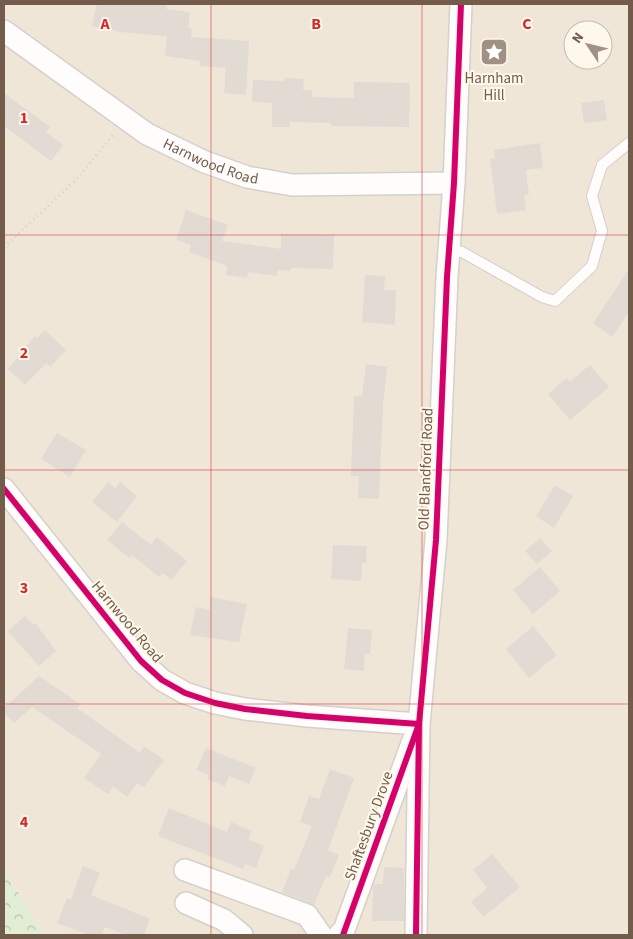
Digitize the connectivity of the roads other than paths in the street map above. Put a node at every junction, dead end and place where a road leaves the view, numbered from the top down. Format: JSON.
{"nodes":[{"id":1,"x":460,"y":4,"type":"edge"},
{"id":2,"x":4,"y":31,"type":"edge"},
{"id":3,"x":629,"y":143,"type":"edge"},
{"id":4,"x":454,"y":183,"type":"junction"},
{"id":5,"x":449,"y":250,"type":"junction"},
{"id":6,"x":4,"y":489,"type":"edge"},
{"id":7,"x":419,"y":724,"type":"junction"},
{"id":8,"x":185,"y":870,"type":"dead end"},
{"id":9,"x":186,"y":903,"type":"dead end"},
{"id":10,"x":242,"y":935,"type":"edge"},
{"id":11,"x":321,"y":935,"type":"edge"},
{"id":12,"x":339,"y":935,"type":"edge"},
{"id":13,"x":416,"y":935,"type":"edge"}],
"edges":[{"from":1,"to":4,"type":"street","name":"Old Blandford Road"},
{"from":2,"to":4,"type":"street","name":"Harnwood Road"},
{"from":3,"to":5,"type":"lane"},
{"from":4,"to":5,"type":"street","name":"Old Blandford Road"},
{"from":5,"to":7,"type":"street","name":"Old Blandford Road"},
{"from":6,"to":7,"type":"street","name":"Harnwood Road"},
{"from":7,"to":12,"type":"street","name":"Shaftesbury Drove"},
{"from":7,"to":13,"type":"street","name":"Old Blandford Road"},
{"from":8,"to":11,"type":"street"},
{"from":9,"to":10,"type":"street"}]}
